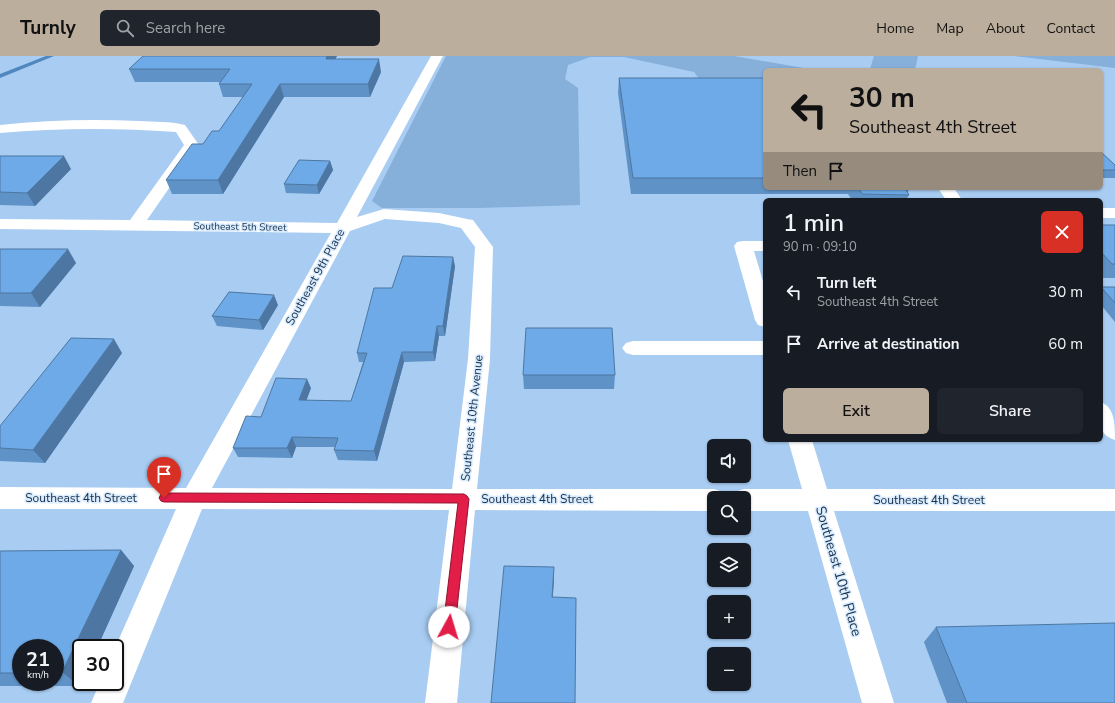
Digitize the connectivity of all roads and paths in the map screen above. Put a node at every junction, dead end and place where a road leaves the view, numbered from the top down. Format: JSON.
{"nodes":[{"id":1,"x":434,"y":56,"type":"edge"},
{"id":2,"x":0,"y":129,"type":"edge"},
{"id":3,"x":1103,"y":213,"type":"edge"},
{"id":4,"x":1115,"y":213,"type":"edge"},
{"id":5,"x":0,"y":224,"type":"edge"},
{"id":6,"x":135,"y":225,"type":"junction"},
{"id":7,"x":342,"y":228,"type":"junction"},
{"id":8,"x":473,"y":232,"type":"joint"},
{"id":9,"x":763,"y":246,"type":"edge"},
{"id":10,"x":763,"y":314,"type":"edge"},
{"id":11,"x":633,"y":348,"type":"dead end"},
{"id":12,"x":763,"y":348,"type":"edge"},
{"id":13,"x":1103,"y":414,"type":"edge"},
{"id":14,"x":1115,"y":431,"type":"edge"},
{"id":15,"x":801,"y":442,"type":"edge"},
{"id":16,"x":0,"y":498,"type":"edge"},
{"id":17,"x":194,"y":498,"type":"junction"},
{"id":18,"x":464,"y":499,"type":"junction"},
{"id":19,"x":707,"y":500,"type":"edge"},
{"id":20,"x":751,"y":500,"type":"edge"},
{"id":21,"x":818,"y":500,"type":"junction"},
{"id":22,"x":1115,"y":500,"type":"edge"},
{"id":23,"x":107,"y":703,"type":"edge"},
{"id":24,"x":441,"y":703,"type":"edge"},
{"id":25,"x":878,"y":703,"type":"edge"}],
"edges":[{"from":1,"to":7,"type":"street","name":"Southeast 9th Place"},
{"from":2,"to":6,"type":"street"},
{"from":3,"to":4,"type":"street"},
{"from":5,"to":6,"type":"street","name":"Southeast 5th Street"},
{"from":6,"to":7,"type":"street","name":"Southeast 5th Street"},
{"from":7,"to":8,"type":"street","name":"Southeast 5th Street"},
{"from":7,"to":17,"type":"street","name":"Southeast 9th Place"},
{"from":8,"to":18,"type":"street","name":"Southeast 10th Avenue"},
{"from":9,"to":10,"type":"street"},
{"from":11,"to":12,"type":"street"},
{"from":13,"to":14,"type":"street"},
{"from":15,"to":21,"type":"street","name":"Southeast 10th Place"},
{"from":16,"to":17,"type":"street","name":"Southeast 4th Street"},
{"from":17,"to":18,"type":"street","name":"Southeast 4th Street"},
{"from":17,"to":23,"type":"street","name":"Southeast 9th Place"},
{"from":18,"to":19,"type":"street","name":"Southeast 4th Street"},
{"from":18,"to":24,"type":"street","name":"Southeast 10th Avenue"},
{"from":20,"to":21,"type":"street","name":"Southeast 4th Street"},
{"from":21,"to":22,"type":"street","name":"Southeast 4th Street"},
{"from":21,"to":25,"type":"street","name":"Southeast 10th Place"}]}
